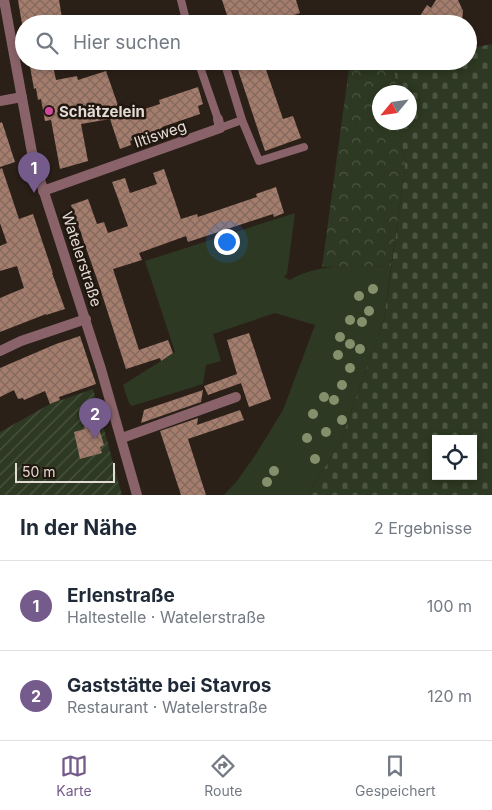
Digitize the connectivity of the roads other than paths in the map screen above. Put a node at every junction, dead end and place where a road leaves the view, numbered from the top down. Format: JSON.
{"nodes":[{"id":1,"x":4,"y":0,"type":"edge"},
{"id":2,"x":181,"y":0,"type":"edge"},
{"id":3,"x":184,"y":15,"type":"edge"},
{"id":4,"x":15,"y":59,"type":"edge"},
{"id":5,"x":17,"y":70,"type":"edge"},
{"id":6,"x":201,"y":70,"type":"edge"},
{"id":7,"x":227,"y":70,"type":"edge"},
{"id":8,"x":22,"y":97,"type":"junction"},
{"id":9,"x":0,"y":101,"type":"edge"},
{"id":10,"x":242,"y":120,"type":"junction"},
{"id":11,"x":219,"y":124,"type":"junction"},
{"id":12,"x":304,"y":147,"type":"dead end"},
{"id":13,"x":43,"y":191,"type":"junction"},
{"id":14,"x":86,"y":319,"type":"junction"},
{"id":15,"x":0,"y":351,"type":"edge"},
{"id":16,"x":236,"y":397,"type":"dead end"},
{"id":17,"x":122,"y":438,"type":"junction"},
{"id":18,"x":137,"y":495,"type":"edge"}],
"edges":[{"from":1,"to":4,"type":"street","name":"Watelerstraße"},
{"from":2,"to":3,"type":"lane"},
{"from":5,"to":8,"type":"street","name":"Watelerstraße"},
{"from":6,"to":11,"type":"lane"},
{"from":7,"to":10,"type":"lane"},
{"from":8,"to":9,"type":"street"},
{"from":8,"to":13,"type":"street","name":"Watelerstraße"},
{"from":10,"to":11,"type":"lane"},
{"from":10,"to":12,"type":"lane"},
{"from":11,"to":13,"type":"street","name":"Iltisweg"},
{"from":13,"to":14,"type":"street","name":"Watelerstraße"},
{"from":14,"to":15,"type":"street"},
{"from":14,"to":17,"type":"street","name":"Watelerstraße"},
{"from":16,"to":17,"type":"street"},
{"from":17,"to":18,"type":"street","name":"Watelerstraße"}]}
